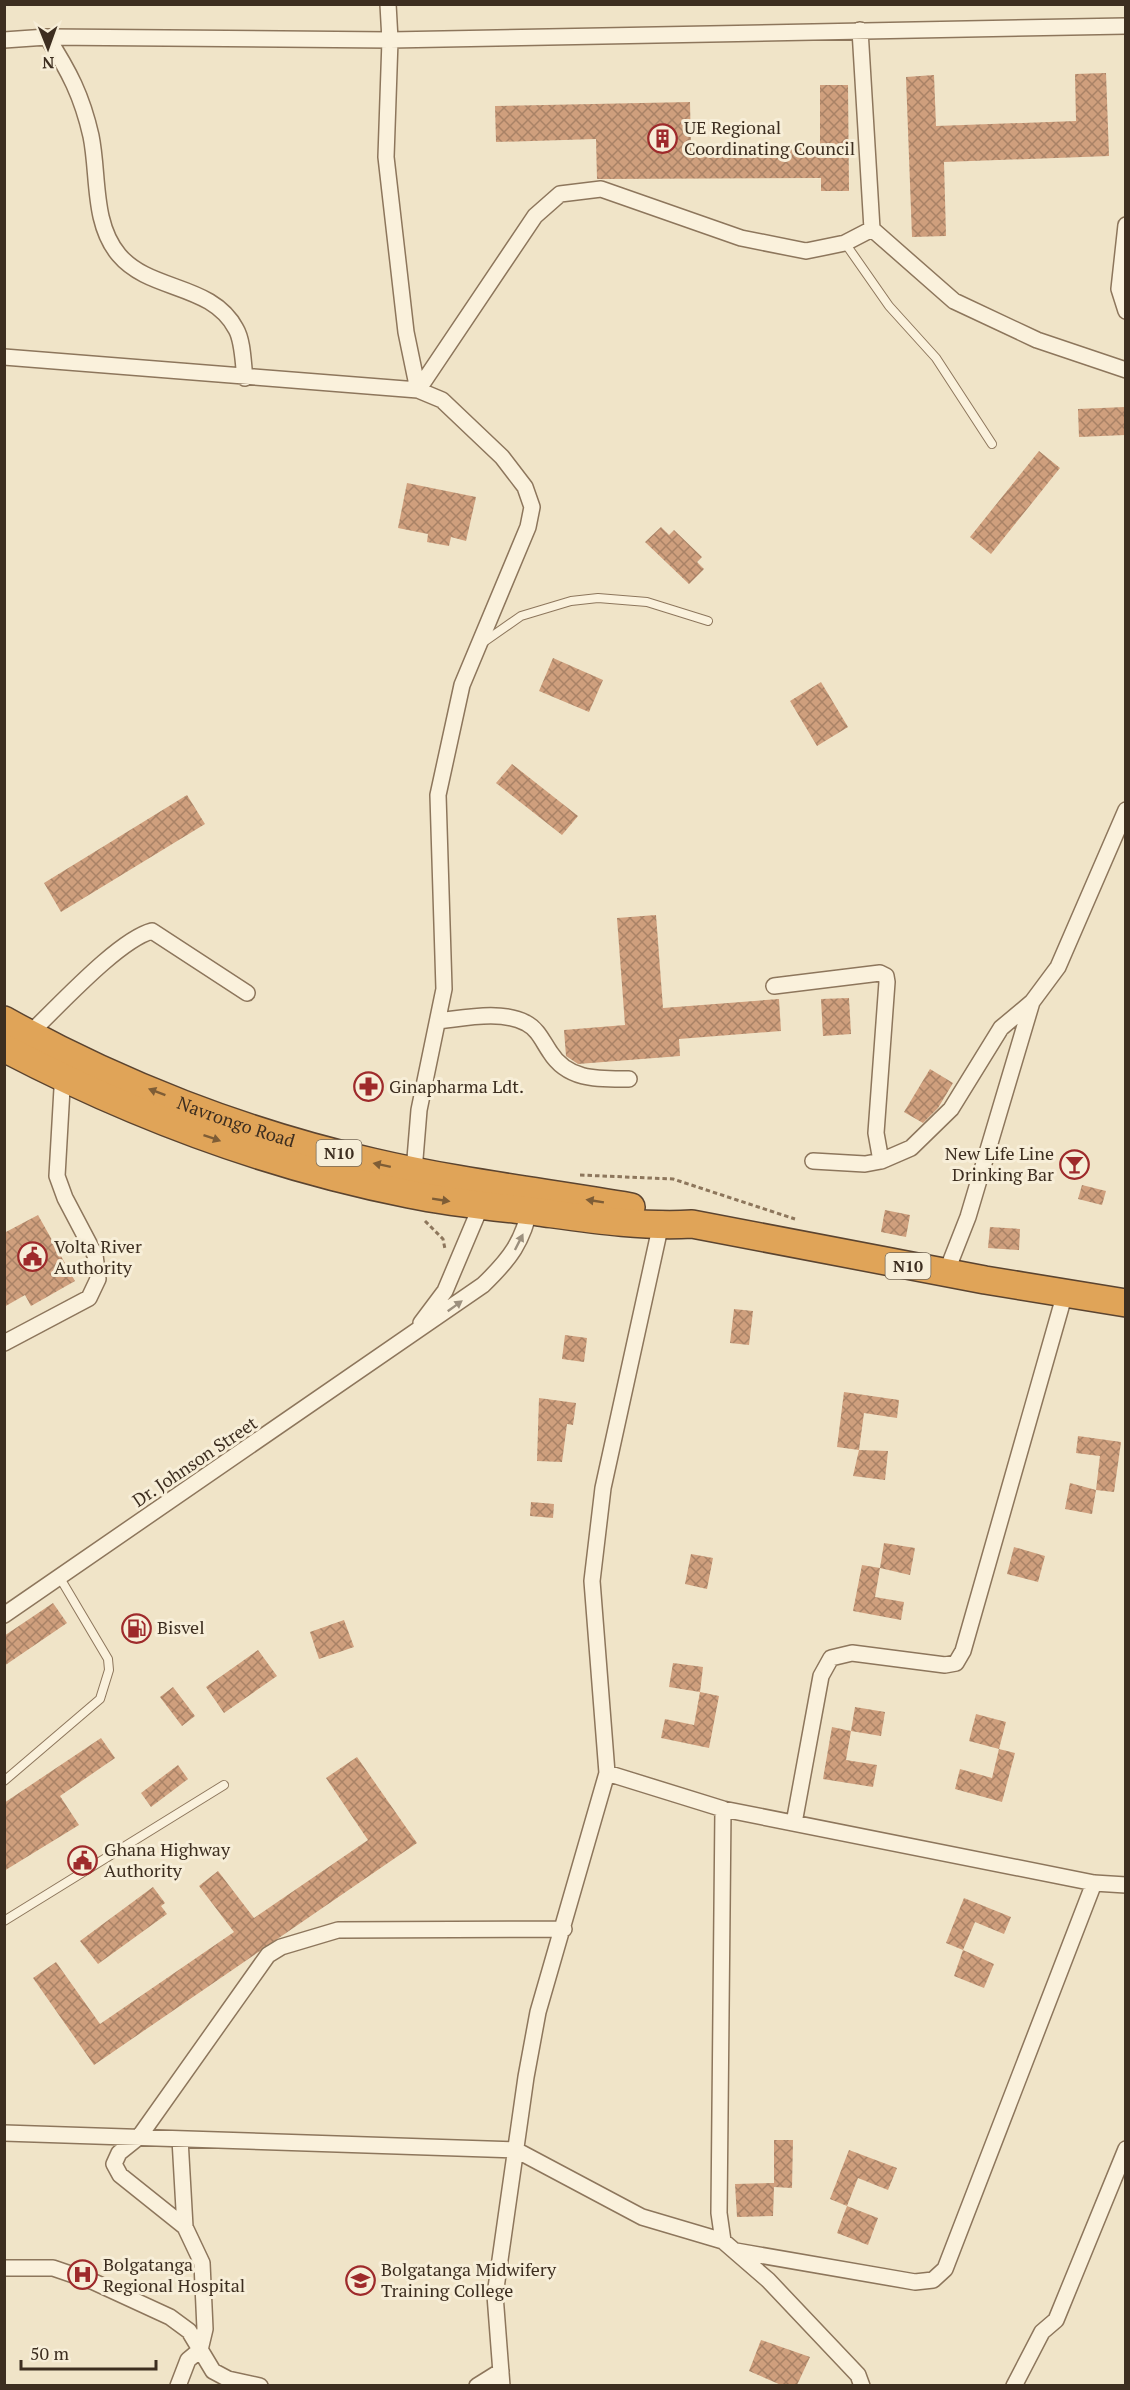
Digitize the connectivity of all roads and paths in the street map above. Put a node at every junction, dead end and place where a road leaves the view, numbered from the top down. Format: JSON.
{"nodes":[{"id":1,"x":388,"y":4,"type":"edge"},
{"id":2,"x":1125,"y":26,"type":"edge"},
{"id":3,"x":860,"y":30,"type":"junction"},
{"id":4,"x":47,"y":37,"type":"junction"},
{"id":5,"x":4,"y":40,"type":"edge"},
{"id":6,"x":390,"y":40,"type":"junction"},
{"id":7,"x":1125,"y":225,"type":"edge"},
{"id":8,"x":873,"y":229,"type":"junction"},
{"id":9,"x":845,"y":243,"type":"junction"},
{"id":10,"x":1125,"y":311,"type":"edge"},
{"id":11,"x":4,"y":357,"type":"edge"},
{"id":12,"x":1125,"y":370,"type":"edge"},
{"id":13,"x":245,"y":378,"type":"junction"},
{"id":14,"x":418,"y":390,"type":"junction"},
{"id":15,"x":992,"y":444,"type":"dead end"},
{"id":16,"x":708,"y":621,"type":"dead end"},
{"id":17,"x":478,"y":647,"type":"junction"},
{"id":18,"x":1125,"y":810,"type":"edge"},
{"id":19,"x":774,"y":986,"type":"dead end"},
{"id":20,"x":247,"y":993,"type":"dead end"},
{"id":21,"x":1032,"y":1002,"type":"junction"},
{"id":22,"x":4,"y":1020,"type":"edge"},
{"id":23,"x":438,"y":1021,"type":"junction"},
{"id":24,"x":29,"y":1034,"type":"junction"},
{"id":25,"x":4,"y":1048,"type":"edge"},
{"id":26,"x":64,"y":1052,"type":"junction"},
{"id":27,"x":62,"y":1078,"type":"junction"},
{"id":28,"x":629,"y":1079,"type":"dead end"},
{"id":29,"x":813,"y":1161,"type":"dead end"},
{"id":30,"x":881,"y":1161,"type":"junction"},
{"id":31,"x":414,"y":1171,"type":"junction"},
{"id":32,"x":577,"y":1174,"type":"dead end"},
{"id":33,"x":484,"y":1195,"type":"junction"},
{"id":34,"x":531,"y":1202,"type":"junction"},
{"id":35,"x":661,"y":1220,"type":"junction"},
{"id":36,"x":805,"y":1223,"type":"dead end"},
{"id":37,"x":946,"y":1273,"type":"junction"},
{"id":38,"x":1065,"y":1293,"type":"junction"},
{"id":39,"x":1125,"y":1303,"type":"edge"},
{"id":40,"x":407,"y":1340,"type":"junction"},
{"id":41,"x":4,"y":1343,"type":"edge"},
{"id":42,"x":60,"y":1578,"type":"junction"},
{"id":43,"x":4,"y":1616,"type":"edge"},
{"id":44,"x":607,"y":1773,"type":"junction"},
{"id":45,"x":4,"y":1781,"type":"edge"},
{"id":46,"x":224,"y":1785,"type":"dead end"},
{"id":47,"x":723,"y":1809,"type":"junction"},
{"id":48,"x":794,"y":1823,"type":"junction"},
{"id":49,"x":1094,"y":1883,"type":"junction"},
{"id":50,"x":1125,"y":1885,"type":"edge"},
{"id":51,"x":4,"y":1921,"type":"edge"},
{"id":52,"x":564,"y":1929,"type":"junction"},
{"id":53,"x":4,"y":2133,"type":"edge"},
{"id":54,"x":139,"y":2138,"type":"junction"},
{"id":55,"x":180,"y":2139,"type":"junction"},
{"id":56,"x":1125,"y":2149,"type":"edge"},
{"id":57,"x":516,"y":2150,"type":"junction"},
{"id":58,"x":185,"y":2226,"type":"junction"},
{"id":59,"x":729,"y":2246,"type":"junction"},
{"id":60,"x":4,"y":2268,"type":"edge"},
{"id":61,"x":200,"y":2349,"type":"junction"},
{"id":62,"x":502,"y":2378,"type":"edge"},
{"id":63,"x":178,"y":2385,"type":"edge"},
{"id":64,"x":260,"y":2385,"type":"edge"},
{"id":65,"x":477,"y":2385,"type":"edge"},
{"id":66,"x":862,"y":2385,"type":"edge"},
{"id":67,"x":1014,"y":2385,"type":"edge"}],
"edges":[{"from":1,"to":6,"type":"street"},
{"from":2,"to":3,"type":"street"},
{"from":3,"to":6,"type":"street"},
{"from":3,"to":8,"type":"street"},
{"from":4,"to":5,"type":"street"},
{"from":4,"to":6,"type":"street"},
{"from":4,"to":13,"type":"street"},
{"from":6,"to":14,"type":"street"},
{"from":7,"to":10,"type":"street"},
{"from":8,"to":9,"type":"street"},
{"from":8,"to":12,"type":"street"},
{"from":9,"to":14,"type":"street"},
{"from":9,"to":15,"type":"lane"},
{"from":11,"to":13,"type":"street"},
{"from":13,"to":14,"type":"street"},
{"from":14,"to":17,"type":"street"},
{"from":16,"to":17,"type":"lane"},
{"from":17,"to":23,"type":"street"},
{"from":18,"to":21,"type":"street"},
{"from":19,"to":30,"type":"street"},
{"from":20,"to":24,"type":"street"},
{"from":21,"to":30,"type":"street"},
{"from":21,"to":37,"type":"street"},
{"from":22,"to":24,"type":"highway","name":"Navrongo Road","number":"N10"},
{"from":23,"to":28,"type":"street"},
{"from":23,"to":31,"type":"street"},
{"from":24,"to":26,"type":"highway","name":"Navrongo Road","number":"N10"},
{"from":25,"to":27,"type":"highway","name":"Navrongo Road","number":"N10"},
{"from":26,"to":27,"type":"street"},
{"from":31,"to":26,"type":"highway","name":"Navrongo Road","number":"N10","one_way":true},
{"from":27,"to":33,"type":"highway","name":"Navrongo Road","number":"N10","one_way":true},
{"from":27,"to":41,"type":"street"},
{"from":29,"to":30,"type":"street"},
{"from":31,"to":33,"type":"highway","name":"Navrongo Road","number":"N10"},
{"from":32,"to":36,"type":"path"},
{"from":33,"to":34,"type":"highway","name":"Navrongo Road","number":"N10"},
{"from":33,"to":40,"type":"street","name":"Dr. Johnson Street"},
{"from":34,"to":35,"type":"highway","name":"Navrongo Road","number":"N10"},
{"from":40,"to":34,"type":"street","name":"Dr. Johnson Street","one_way":true},
{"from":35,"to":37,"type":"highway","name":"Navrongo Road","number":"N10"},
{"from":35,"to":44,"type":"street"},
{"from":37,"to":38,"type":"highway","number":"N10"},
{"from":38,"to":39,"type":"highway","number":"N10"},
{"from":38,"to":48,"type":"street"},
{"from":40,"to":42,"type":"street","name":"Dr. Johnson Street"},
{"from":42,"to":43,"type":"street","name":"Dr. Johnson Street"},
{"from":42,"to":45,"type":"lane"},
{"from":44,"to":47,"type":"street"},
{"from":44,"to":52,"type":"street"},
{"from":46,"to":51,"type":"lane"},
{"from":47,"to":48,"type":"street"},
{"from":47,"to":59,"type":"street"},
{"from":48,"to":49,"type":"street"},
{"from":49,"to":50,"type":"street"},
{"from":49,"to":59,"type":"street"},
{"from":52,"to":54,"type":"street"},
{"from":52,"to":57,"type":"street"},
{"from":53,"to":54,"type":"street"},
{"from":54,"to":55,"type":"street"},
{"from":54,"to":58,"type":"street"},
{"from":55,"to":57,"type":"street"},
{"from":55,"to":58,"type":"street"},
{"from":56,"to":67,"type":"street"},
{"from":57,"to":59,"type":"street"},
{"from":57,"to":62,"type":"street"},
{"from":58,"to":61,"type":"street"},
{"from":59,"to":66,"type":"street"},
{"from":60,"to":61,"type":"street"},
{"from":61,"to":63,"type":"street"},
{"from":61,"to":64,"type":"street"},
{"from":62,"to":65,"type":"street"}]}
